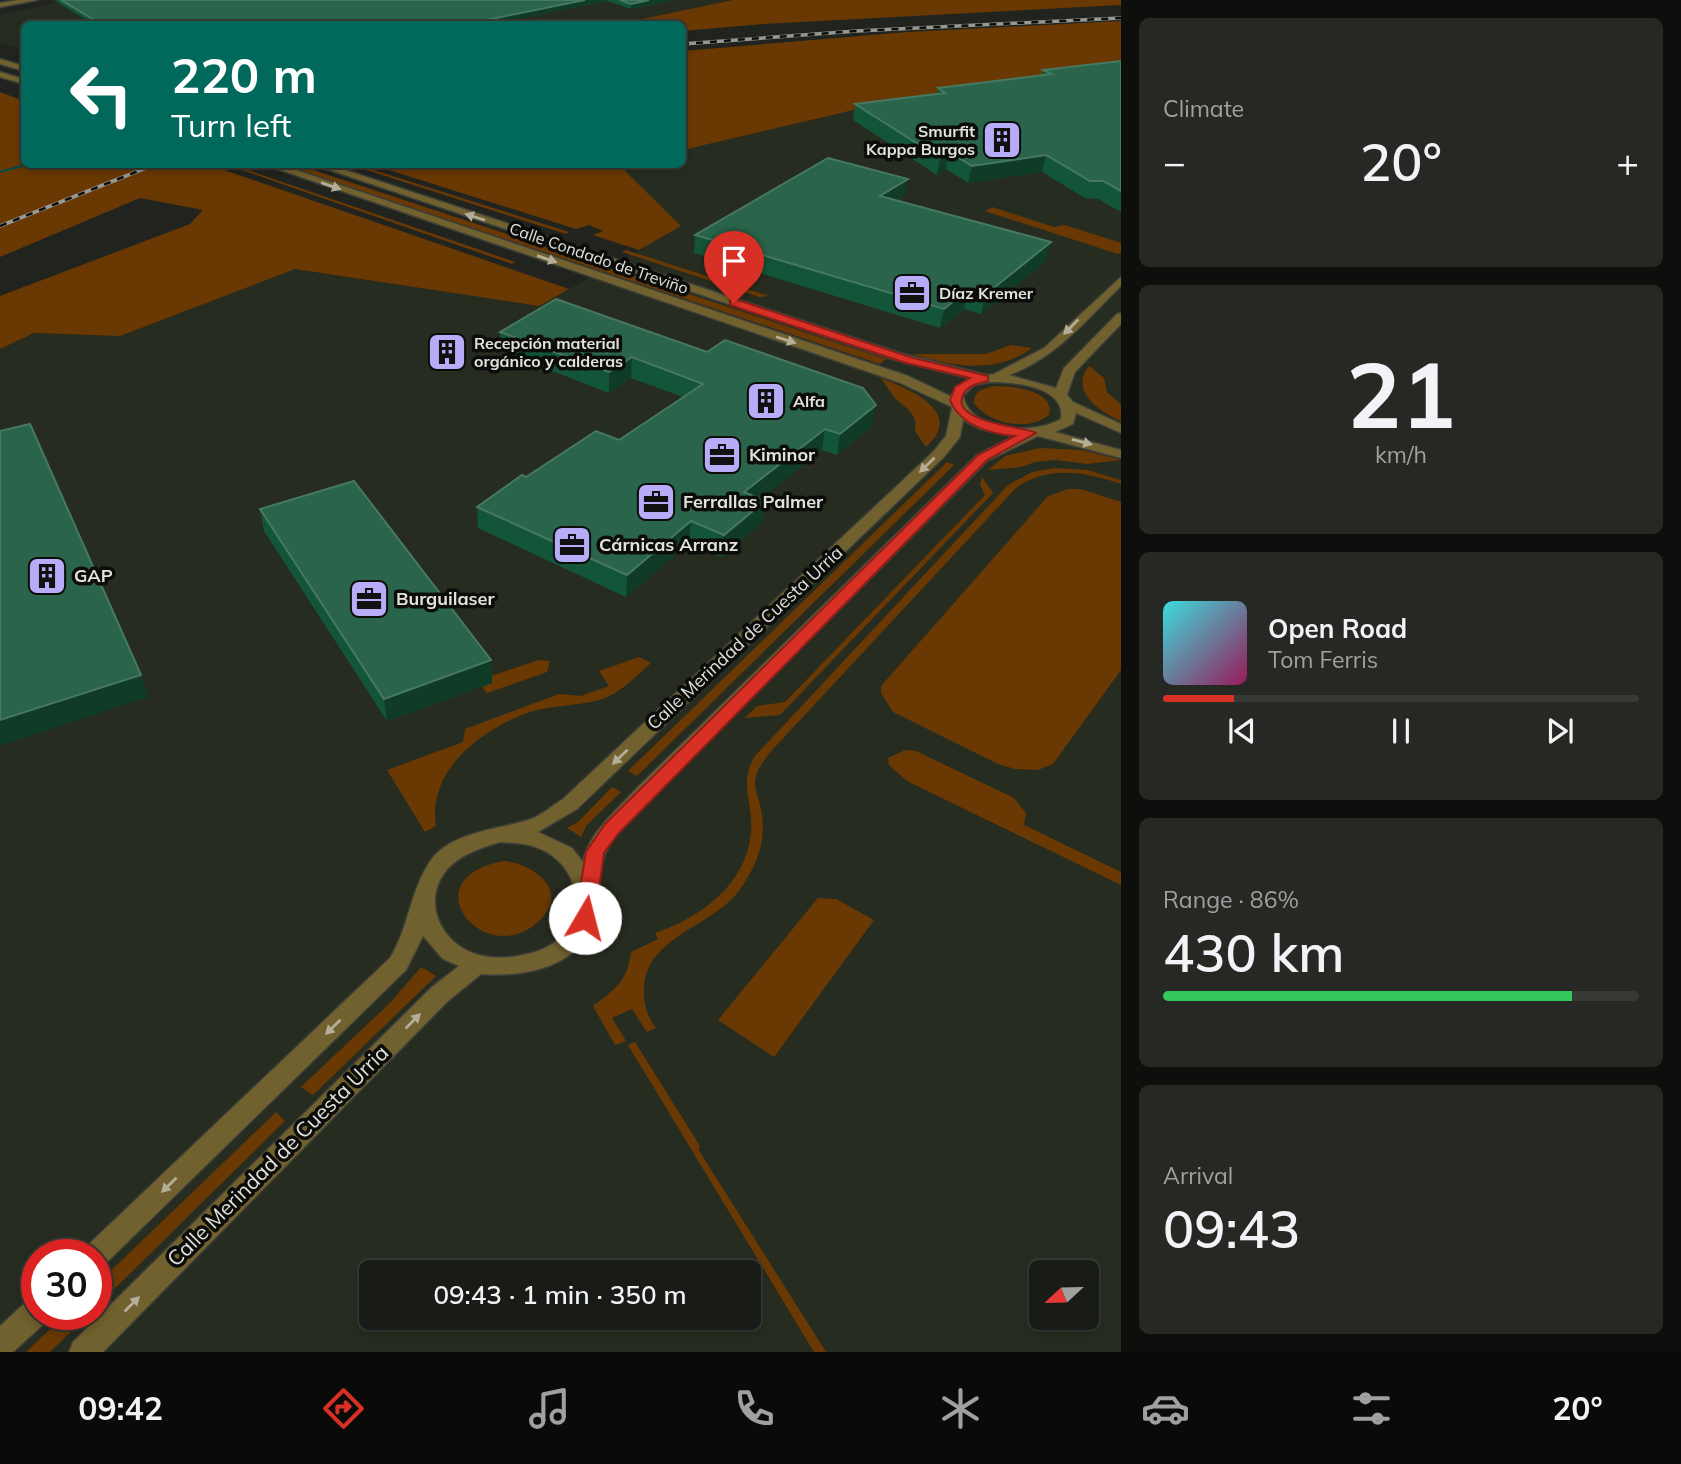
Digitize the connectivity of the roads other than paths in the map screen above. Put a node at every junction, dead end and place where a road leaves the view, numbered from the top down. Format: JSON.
{"nodes":[{"id":1,"x":33,"y":0,"type":"edge"},
{"id":2,"x":1,"y":2,"type":"edge"},
{"id":3,"x":0,"y":61,"type":"edge"},
{"id":4,"x":21,"y":68,"type":"edge"},
{"id":5,"x":0,"y":74,"type":"edge"},
{"id":6,"x":21,"y":81,"type":"edge"},
{"id":7,"x":279,"y":168,"type":"edge"},
{"id":8,"x":328,"y":168,"type":"edge"},
{"id":9,"x":1121,"y":280,"type":"edge"},
{"id":10,"x":1121,"y":317,"type":"edge"},
{"id":11,"x":987,"y":378,"type":"junction"},
{"id":12,"x":1064,"y":401,"type":"junction"},
{"id":13,"x":958,"y":406,"type":"junction"},
{"id":14,"x":1121,"y":429,"type":"edge"},
{"id":15,"x":1037,"y":433,"type":"junction"},
{"id":16,"x":1121,"y":454,"type":"edge"},
{"id":17,"x":500,"y":834,"type":"junction"},
{"id":18,"x":423,"y":893,"type":"junction"},
{"id":19,"x":589,"y":893,"type":"junction"},
{"id":20,"x":477,"y":964,"type":"junction"},
{"id":21,"x":112,"y":1240,"type":"edge"},
{"id":22,"x":21,"y":1326,"type":"edge"},
{"id":23,"x":0,"y":1345,"type":"edge"},
{"id":24,"x":83,"y":1352,"type":"edge"}],
"edges":[{"from":1,"to":2,"type":"street"},
{"from":3,"to":4,"type":"street"},
{"from":5,"to":6,"type":"street"},
{"from":7,"to":13,"type":"street","name":"Calle Condado de Treviño","one_way":true},
{"from":11,"to":8,"type":"street","name":"Calle Condado de Treviño","one_way":true},
{"from":9,"to":11,"type":"street","one_way":true},
{"from":10,"to":12,"type":"street"},
{"from":11,"to":12,"type":"street","name":"Calle Condado de Treviño"},
{"from":11,"to":13,"type":"street"},
{"from":12,"to":14,"type":"street"},
{"from":12,"to":15,"type":"street","name":"Calle Merindad de Cuesta Urria"},
{"from":13,"to":15,"type":"street","name":"Calle Condado de Treviño"},
{"from":13,"to":17,"type":"street","name":"Calle Merindad de Cuesta Urria","one_way":true},
{"from":15,"to":16,"type":"street","one_way":true},
{"from":15,"to":19,"type":"street","name":"Calle Merindad de Cuesta Urria"},
{"from":17,"to":18,"type":"street"},
{"from":17,"to":19,"type":"street"},
{"from":18,"to":20,"type":"street"},
{"from":18,"to":21,"type":"street","one_way":true},
{"from":19,"to":20,"type":"street"},
{"from":24,"to":20,"type":"street","name":"Calle Merindad de Cuesta Urria","one_way":true},
{"from":22,"to":23,"type":"street"}]}
